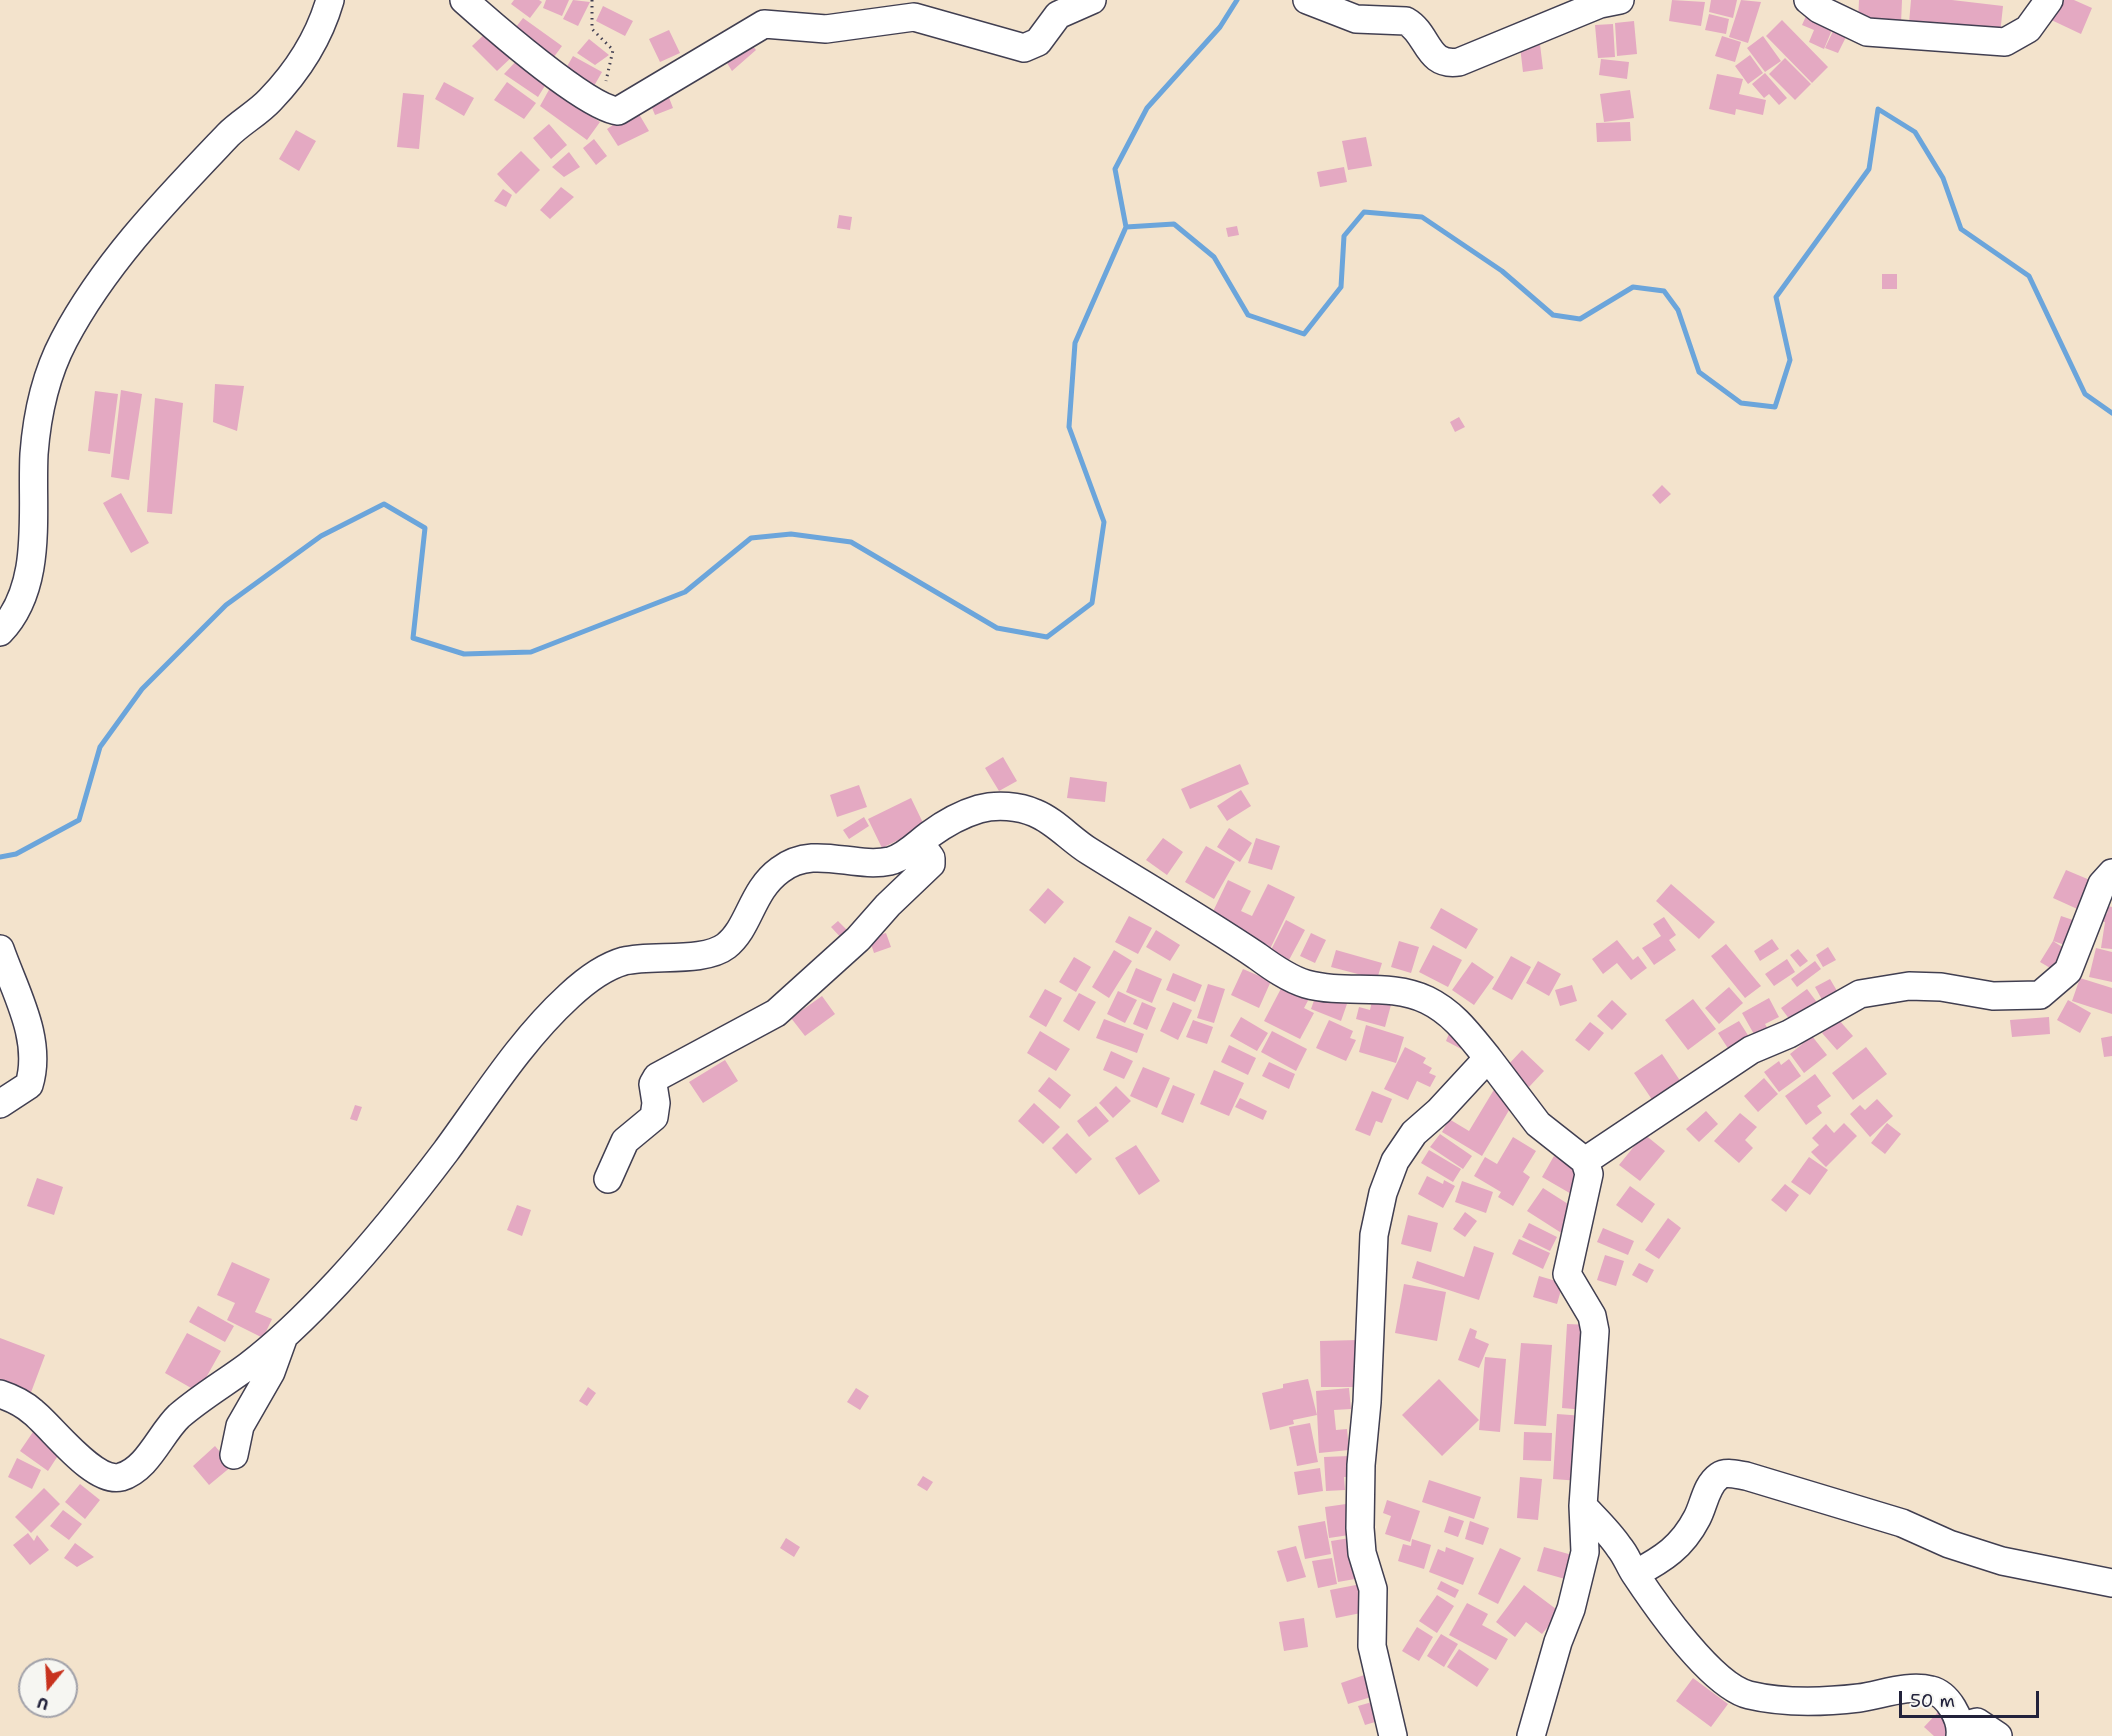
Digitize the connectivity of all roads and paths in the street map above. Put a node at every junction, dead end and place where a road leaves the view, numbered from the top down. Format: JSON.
{"nodes":[{"id":1,"x":330,"y":0,"type":"edge"},
{"id":2,"x":464,"y":0,"type":"edge"},
{"id":3,"x":592,"y":0,"type":"edge"},
{"id":4,"x":1092,"y":0,"type":"edge"},
{"id":5,"x":1307,"y":0,"type":"edge"},
{"id":6,"x":1620,"y":0,"type":"edge"},
{"id":7,"x":1808,"y":0,"type":"edge"},
{"id":8,"x":2049,"y":0,"type":"edge"},
{"id":9,"x":594,"y":101,"type":"junction"},
{"id":10,"x":0,"y":632,"type":"edge"},
{"id":11,"x":920,"y":843,"type":"junction"},
{"id":12,"x":2112,"y":873,"type":"edge"},
{"id":13,"x":0,"y":949,"type":"edge"},
{"id":14,"x":1488,"y":1058,"type":"junction"},
{"id":15,"x":0,"y":1104,"type":"edge"},
{"id":16,"x":1585,"y":1161,"type":"junction"},
{"id":17,"x":608,"y":1179,"type":"dead end"},
{"id":18,"x":284,"y":1335,"type":"junction"},
{"id":19,"x":0,"y":1394,"type":"edge"},
{"id":20,"x":234,"y":1455,"type":"dead end"},
{"id":21,"x":1583,"y":1506,"type":"junction"},
{"id":22,"x":1635,"y":1574,"type":"junction"},
{"id":23,"x":2112,"y":1583,"type":"edge"},
{"id":24,"x":1960,"y":1731,"type":"edge"},
{"id":25,"x":1393,"y":1736,"type":"edge"},
{"id":26,"x":1531,"y":1736,"type":"edge"},
{"id":27,"x":1998,"y":1736,"type":"edge"}],
"edges":[{"from":1,"to":10,"type":"street"},
{"from":2,"to":9,"type":"street"},
{"from":3,"to":9,"type":"path"},
{"from":4,"to":9,"type":"street"},
{"from":5,"to":6,"type":"street"},
{"from":7,"to":8,"type":"street"},
{"from":11,"to":14,"type":"street"},
{"from":11,"to":17,"type":"street"},
{"from":11,"to":18,"type":"street"},
{"from":12,"to":16,"type":"street"},
{"from":13,"to":15,"type":"street"},
{"from":14,"to":16,"type":"street"},
{"from":14,"to":25,"type":"street"},
{"from":16,"to":21,"type":"street"},
{"from":18,"to":19,"type":"street"},
{"from":18,"to":20,"type":"street"},
{"from":21,"to":22,"type":"street"},
{"from":21,"to":26,"type":"street"},
{"from":22,"to":23,"type":"street"},
{"from":22,"to":24,"type":"street"},
{"from":24,"to":27,"type":"street"}]}
